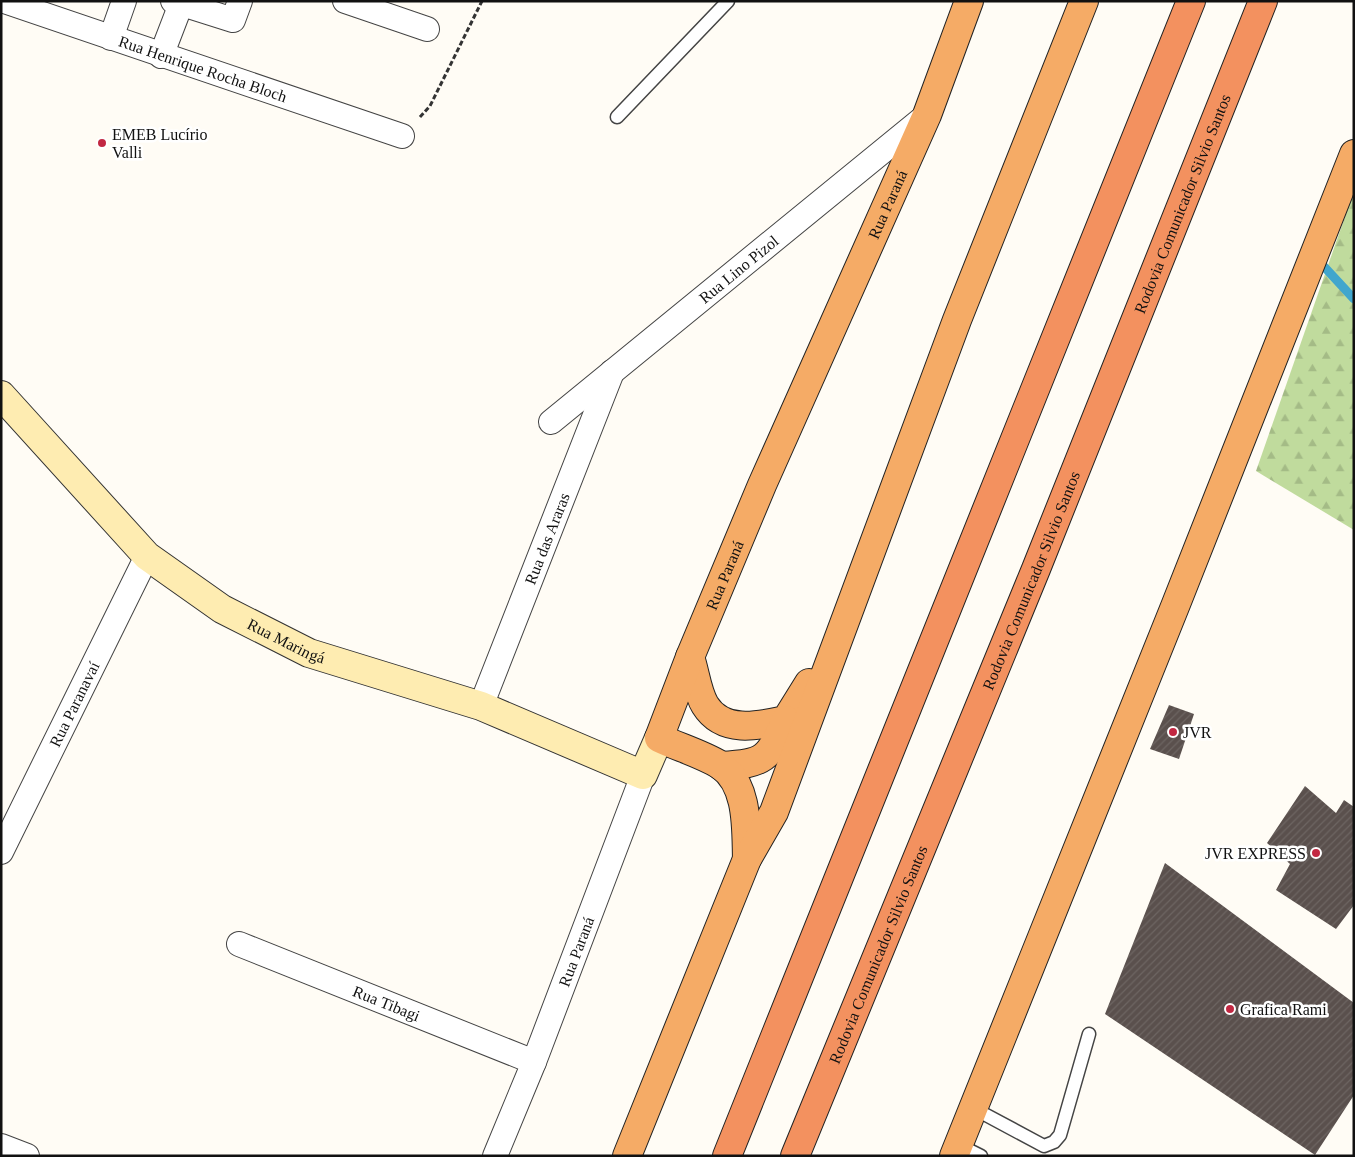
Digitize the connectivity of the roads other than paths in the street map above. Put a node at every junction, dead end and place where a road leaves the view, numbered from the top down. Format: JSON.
{"nodes":[{"id":1,"x":4,"y":1,"type":"edge"},
{"id":2,"x":124,"y":1,"type":"edge"},
{"id":3,"x":240,"y":1,"type":"edge"},
{"id":4,"x":345,"y":1,"type":"edge"},
{"id":5,"x":728,"y":1,"type":"edge"},
{"id":6,"x":969,"y":1,"type":"edge"},
{"id":7,"x":1084,"y":1,"type":"edge"},
{"id":8,"x":1182,"y":1,"type":"edge"},
{"id":9,"x":1191,"y":1,"type":"edge"},
{"id":10,"x":1263,"y":1,"type":"edge"},
{"id":11,"x":177,"y":3,"type":"edge"},
{"id":12,"x":427,"y":29,"type":"dead end"},
{"id":13,"x":112,"y":38,"type":"junction"},
{"id":14,"x":161,"y":56,"type":"junction"},
{"id":15,"x":1166,"y":64,"type":"junction"},
{"id":16,"x":927,"y":114,"type":"junction"},
{"id":17,"x":617,"y":117,"type":"dead end"},
{"id":18,"x":402,"y":136,"type":"road end"},
{"id":19,"x":1354,"y":154,"type":"edge"},
{"id":20,"x":613,"y":371,"type":"junction"},
{"id":21,"x":1,"y":395,"type":"edge"},
{"id":22,"x":551,"y":422,"type":"dead end"},
{"id":23,"x":147,"y":556,"type":"junction"},
{"id":24,"x":848,"y":614,"type":"junction"},
{"id":25,"x":690,"y":657,"type":"junction"},
{"id":26,"x":481,"y":706,"type":"junction"},
{"id":27,"x":786,"y":720,"type":"junction"},
{"id":28,"x":659,"y":738,"type":"junction"},
{"id":29,"x":720,"y":766,"type":"junction"},
{"id":30,"x":643,"y":775,"type":"junction"},
{"id":31,"x":2,"y":849,"type":"edge"},
{"id":32,"x":747,"y":859,"type":"junction"},
{"id":33,"x":240,"y":944,"type":"dead end"},
{"id":34,"x":1089,"y":1034,"type":"dead end"},
{"id":35,"x":534,"y":1062,"type":"junction"},
{"id":36,"x":973,"y":1108,"type":"junction"},
{"id":37,"x":1,"y":1146,"type":"edge"},
{"id":38,"x":964,"y":1152,"type":"edge"},
{"id":39,"x":27,"y":1156,"type":"edge"},
{"id":40,"x":495,"y":1156,"type":"edge"},
{"id":41,"x":627,"y":1156,"type":"edge"},
{"id":42,"x":727,"y":1156,"type":"edge"},
{"id":43,"x":795,"y":1156,"type":"edge"}],
"edges":[{"from":1,"to":13,"type":"street","name":"Rua Henrique Rocha Bloch"},
{"from":2,"to":13,"type":"street"},
{"from":3,"to":11,"type":"street"},
{"from":4,"to":12,"type":"street"},
{"from":5,"to":17,"type":"lane"},
{"from":6,"to":16,"type":"highway","name":"Rua Paraná"},
{"from":7,"to":24,"type":"highway"},
{"from":8,"to":15,"type":"lane"},
{"from":9,"to":15,"type":"highway"},
{"from":10,"to":43,"type":"highway","name":"Rodovia Comunicador Silvio Santos"},
{"from":11,"to":14,"type":"street"},
{"from":13,"to":14,"type":"street","name":"Rua Henrique Rocha Bloch"},
{"from":14,"to":18,"type":"street","name":"Rua Henrique Rocha Bloch"},
{"from":15,"to":42,"type":"highway"},
{"from":16,"to":20,"type":"street","name":"Rua Lino Pizol"},
{"from":16,"to":25,"type":"highway","name":"Rua Paraná"},
{"from":19,"to":36,"type":"highway"},
{"from":20,"to":22,"type":"street","name":"Rua Lino Pizol"},
{"from":20,"to":26,"type":"street","name":"Rua das Araras"},
{"from":21,"to":23,"type":"main road","name":"Rua Maringá"},
{"from":23,"to":26,"type":"main road","name":"Rua Maringá"},
{"from":23,"to":31,"type":"street","name":"Rua Paranavaí"},
{"from":24,"to":27,"type":"highway"},
{"from":24,"to":32,"type":"highway"},
{"from":25,"to":27,"type":"highway"},
{"from":25,"to":28,"type":"highway","name":"Rua Paraná"},
{"from":26,"to":30,"type":"main road","name":"Rua Maringá"},
{"from":27,"to":29,"type":"highway"},
{"from":28,"to":29,"type":"highway"},
{"from":28,"to":30,"type":"main road","name":"Rua Paraná"},
{"from":29,"to":32,"type":"highway"},
{"from":30,"to":35,"type":"street","name":"Rua Paraná"},
{"from":32,"to":41,"type":"highway"},
{"from":33,"to":35,"type":"street","name":"Rua Tibagi"},
{"from":34,"to":36,"type":"lane"},
{"from":35,"to":40,"type":"street","name":"Rua Paraná"},
{"from":36,"to":38,"type":"highway"},
{"from":37,"to":39,"type":"street"}]}
